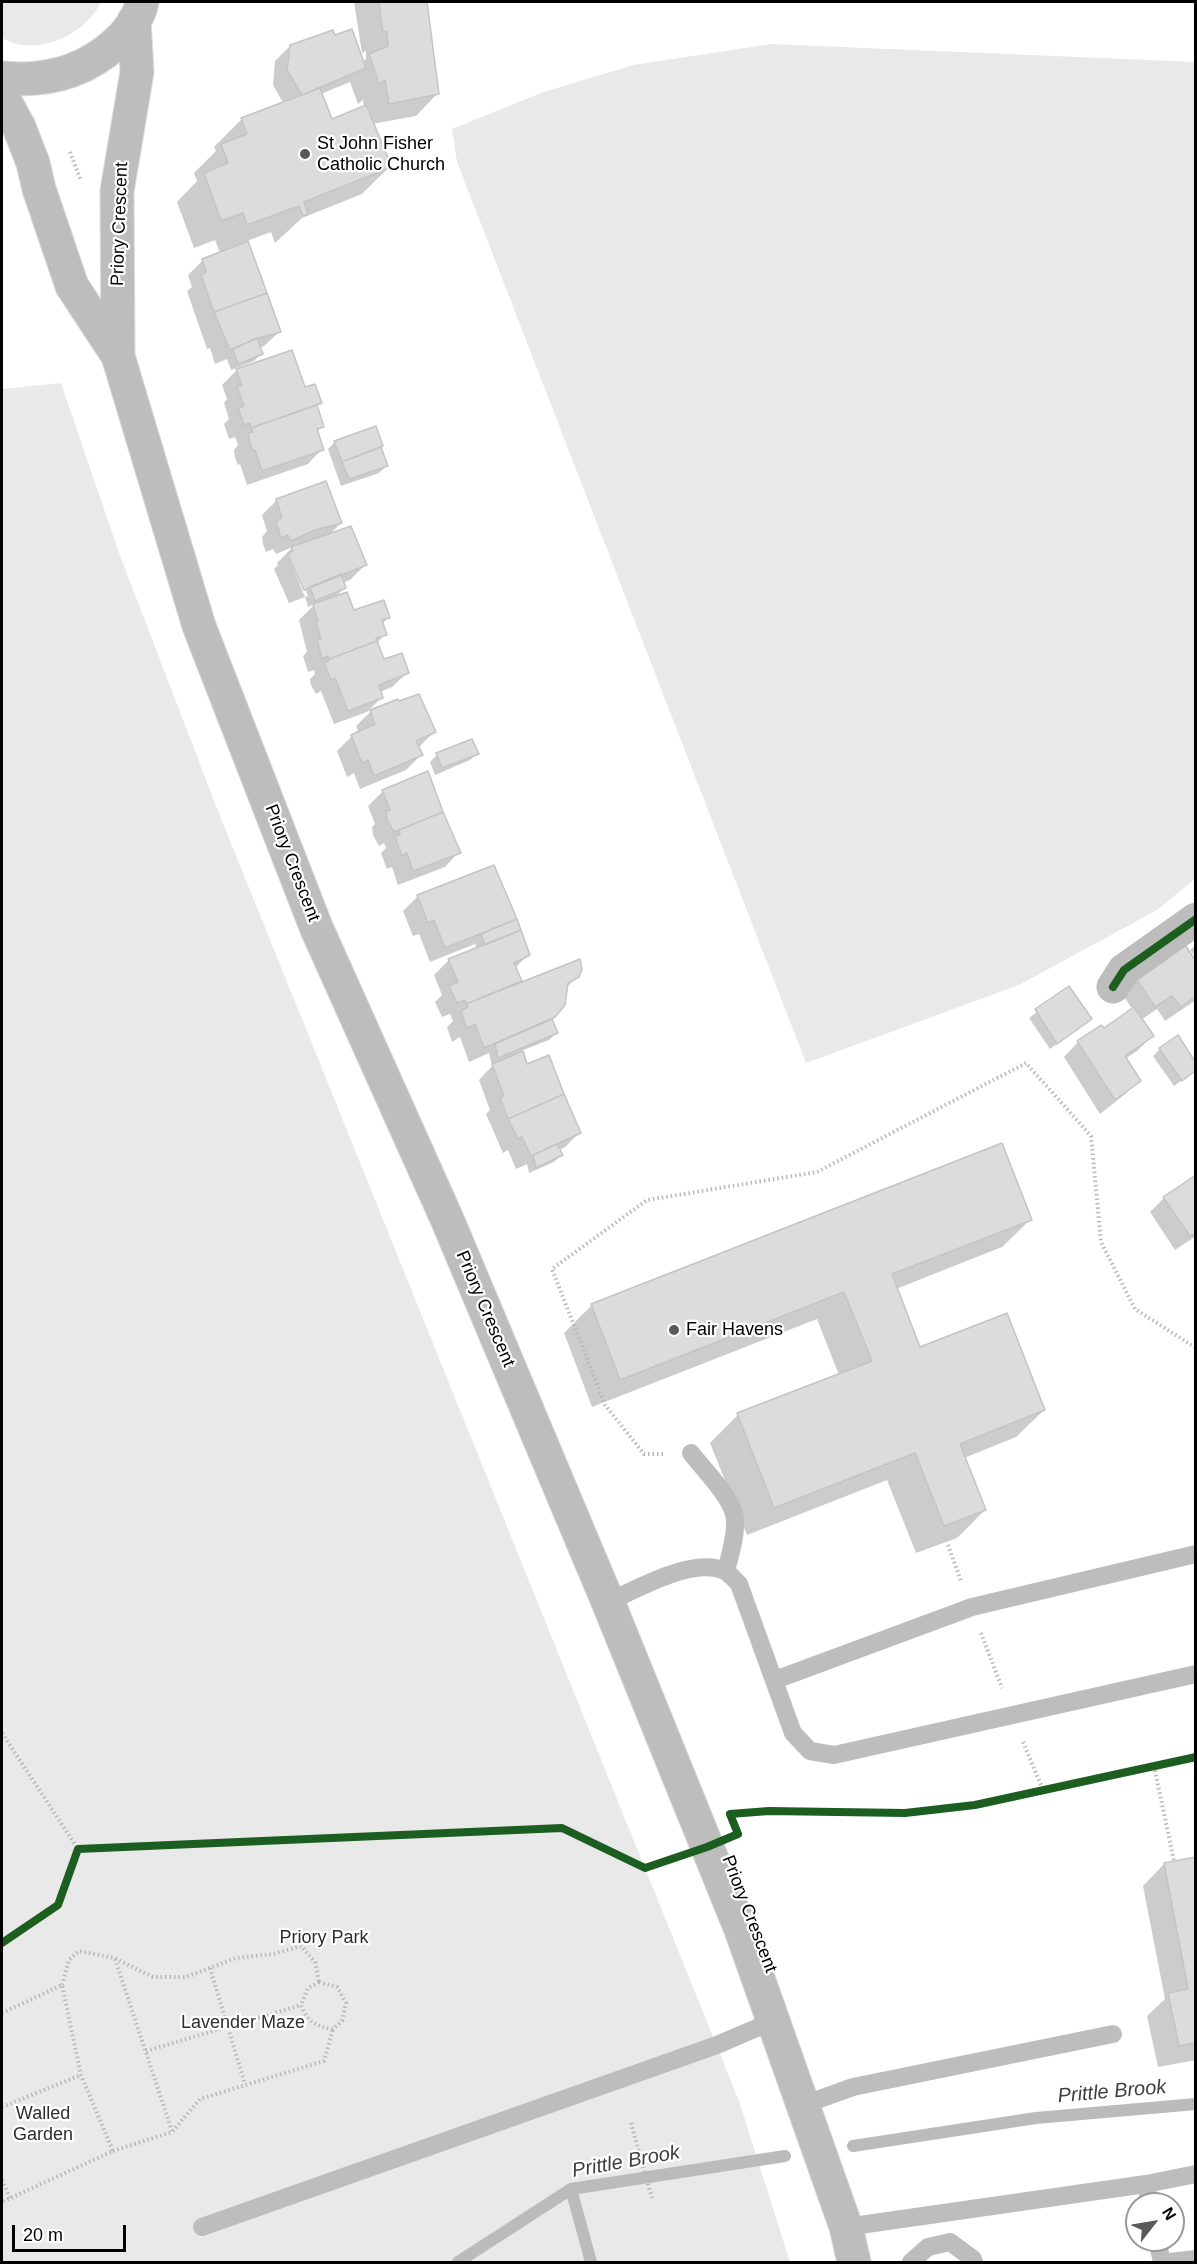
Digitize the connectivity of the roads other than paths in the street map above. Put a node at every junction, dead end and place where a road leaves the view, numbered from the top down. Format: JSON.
{"nodes":[{"id":1,"x":141,"y":8,"type":"edge"},
{"id":2,"x":2,"y":78,"type":"edge"},
{"id":3,"x":2,"y":96,"type":"edge"},
{"id":4,"x":118,"y":356,"type":"junction"},
{"id":5,"x":1196,"y":919,"type":"edge"},
{"id":6,"x":1113,"y":987,"type":"dead end"},
{"id":7,"x":691,"y":1453,"type":"road end"},
{"id":8,"x":1196,"y":1554,"type":"edge"},
{"id":9,"x":726,"y":1571,"type":"junction"},
{"id":10,"x":608,"y":1602,"type":"junction"},
{"id":11,"x":1196,"y":1674,"type":"edge"},
{"id":12,"x":775,"y":1680,"type":"junction"},
{"id":13,"x":773,"y":2021,"type":"junction"},
{"id":14,"x":1113,"y":2034,"type":"dead end"},
{"id":15,"x":803,"y":2105,"type":"junction"},
{"id":16,"x":1196,"y":2174,"type":"edge"},
{"id":17,"x":1146,"y":2184,"type":"junction"},
{"id":18,"x":1148,"y":2192,"type":"edge"},
{"id":19,"x":202,"y":2227,"type":"dead end"},
{"id":20,"x":846,"y":2227,"type":"junction"},
{"id":21,"x":1196,"y":2259,"type":"edge"},
{"id":22,"x":854,"y":2262,"type":"edge"},
{"id":23,"x":911,"y":2262,"type":"edge"},
{"id":24,"x":974,"y":2262,"type":"edge"},
{"id":25,"x":1170,"y":2262,"type":"edge"}],
"edges":[{"from":1,"to":2,"type":"main road"},
{"from":1,"to":4,"type":"main road","name":"Priory Crescent"},
{"from":3,"to":4,"type":"main road","name":"Priory Crescent"},
{"from":4,"to":10,"type":"main road","name":"Priory Crescent"},
{"from":5,"to":6,"type":"main road"},
{"from":7,"to":9,"type":"lane"},
{"from":8,"to":12,"type":"lane"},
{"from":9,"to":10,"type":"lane"},
{"from":9,"to":12,"type":"lane"},
{"from":10,"to":13,"type":"main road","name":"Priory Crescent"},
{"from":11,"to":12,"type":"lane"},
{"from":13,"to":15,"type":"main road","name":"Priory Crescent"},
{"from":13,"to":19,"type":"lane"},
{"from":14,"to":15,"type":"lane"},
{"from":15,"to":20,"type":"main road","name":"Priory Crescent"},
{"from":16,"to":17,"type":"lane"},
{"from":17,"to":18,"type":"lane"},
{"from":17,"to":20,"type":"lane"},
{"from":20,"to":22,"type":"main road","name":"Priory Crescent"},
{"from":21,"to":25,"type":"lane"},
{"from":23,"to":24,"type":"lane"}]}
